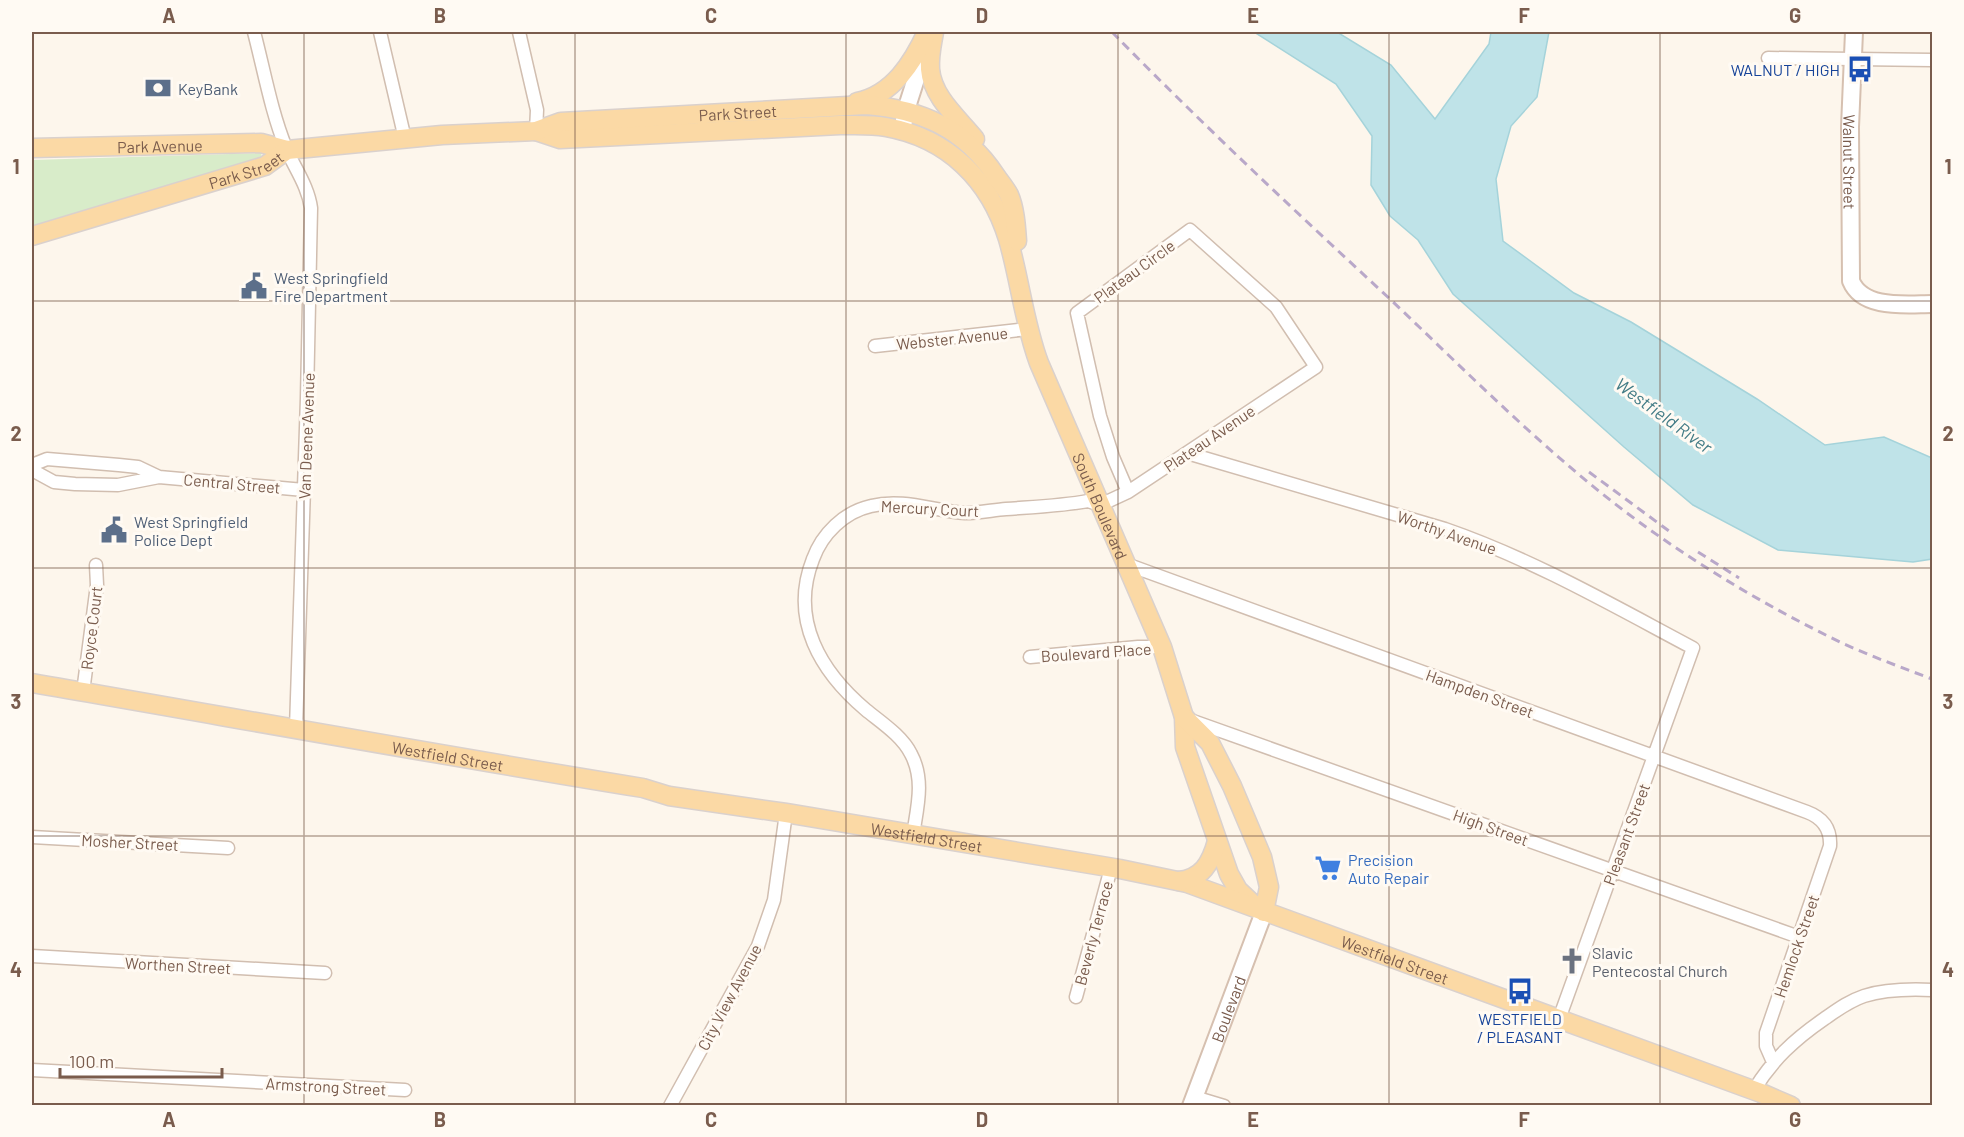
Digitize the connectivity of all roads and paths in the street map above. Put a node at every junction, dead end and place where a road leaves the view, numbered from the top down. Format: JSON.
{"nodes":[{"id":1,"x":254,"y":32,"type":"edge"},
{"id":2,"x":380,"y":32,"type":"edge"},
{"id":3,"x":519,"y":32,"type":"edge"},
{"id":4,"x":930,"y":32,"type":"edge"},
{"id":5,"x":1854,"y":32,"type":"edge"},
{"id":6,"x":1768,"y":58,"type":"dead end"},
{"id":7,"x":1854,"y":60,"type":"junction"},
{"id":8,"x":1932,"y":60,"type":"edge"},
{"id":9,"x":832,"y":106,"type":"junction"},
{"id":10,"x":906,"y":110,"type":"junction"},
{"id":11,"x":536,"y":131,"type":"junction"},
{"id":12,"x":902,"y":131,"type":"junction"},
{"id":13,"x":405,"y":139,"type":"junction"},
{"id":14,"x":32,"y":148,"type":"edge"},
{"id":15,"x":287,"y":150,"type":"junction"},
{"id":16,"x":1008,"y":194,"type":"junction"},
{"id":17,"x":32,"y":236,"type":"edge"},
{"id":18,"x":1020,"y":294,"type":"junction"},
{"id":19,"x":1932,"y":304,"type":"edge"},
{"id":20,"x":1028,"y":329,"type":"junction"},
{"id":21,"x":875,"y":346,"type":"dead end"},
{"id":22,"x":1316,"y":367,"type":"joint"},
{"id":23,"x":1187,"y":453,"type":"junction"},
{"id":24,"x":32,"y":468,"type":"edge"},
{"id":25,"x":159,"y":477,"type":"junction"},
{"id":26,"x":304,"y":490,"type":"junction"},
{"id":27,"x":1128,"y":492,"type":"junction"},
{"id":28,"x":1100,"y":505,"type":"junction"},
{"id":29,"x":1126,"y":564,"type":"junction"},
{"id":30,"x":96,"y":565,"type":"dead end"},
{"id":31,"x":1162,"y":647,"type":"junction"},
{"id":32,"x":1693,"y":648,"type":"joint"},
{"id":33,"x":1030,"y":657,"type":"dead end"},
{"id":34,"x":32,"y":683,"type":"edge"},
{"id":35,"x":83,"y":692,"type":"junction"},
{"id":36,"x":1184,"y":717,"type":"junction"},
{"id":37,"x":296,"y":728,"type":"junction"},
{"id":38,"x":1654,"y":756,"type":"junction"},
{"id":39,"x":786,"y":813,"type":"junction"},
{"id":40,"x":1829,"y":830,"type":"joint"},
{"id":41,"x":913,"y":835,"type":"junction"},
{"id":42,"x":32,"y":837,"type":"edge"},
{"id":43,"x":1217,"y":841,"type":"junction"},
{"id":44,"x":228,"y":848,"type":"dead end"},
{"id":45,"x":1111,"y":868,"type":"junction"},
{"id":46,"x":1613,"y":871,"type":"junction"},
{"id":47,"x":1177,"y":881,"type":"junction"},
{"id":48,"x":1263,"y":912,"type":"junction"},
{"id":49,"x":1799,"y":937,"type":"junction"},
{"id":50,"x":32,"y":956,"type":"edge"},
{"id":51,"x":325,"y":973,"type":"dead end"},
{"id":52,"x":1932,"y":990,"type":"edge"},
{"id":53,"x":1076,"y":997,"type":"dead end"},
{"id":54,"x":1559,"y":1019,"type":"junction"},
{"id":55,"x":1773,"y":1062,"type":"junction"},
{"id":56,"x":32,"y":1070,"type":"edge"},
{"id":57,"x":405,"y":1090,"type":"dead end"},
{"id":58,"x":1754,"y":1090,"type":"junction"},
{"id":59,"x":1190,"y":1103,"type":"edge"},
{"id":60,"x":670,"y":1106,"type":"edge"},
{"id":61,"x":1224,"y":1106,"type":"edge"},
{"id":62,"x":1791,"y":1106,"type":"edge"}],
"edges":[{"from":1,"to":15,"type":"street","name":"Van Deene Avenue"},
{"from":2,"to":13,"type":"street"},
{"from":3,"to":11,"type":"street"},
{"from":4,"to":9,"type":"main road"},
{"from":4,"to":10,"type":"street"},
{"from":4,"to":16,"type":"main road"},
{"from":5,"to":7,"type":"street","name":"Walnut Street"},
{"from":6,"to":7,"type":"street"},
{"from":7,"to":8,"type":"street"},
{"from":7,"to":19,"type":"street","name":"Walnut Street"},
{"from":9,"to":10,"type":"main road","name":"Park Street"},
{"from":9,"to":11,"type":"main road","name":"Park Street"},
{"from":10,"to":12,"type":"street"},
{"from":10,"to":16,"type":"main road","name":"South Boulevard"},
{"from":11,"to":12,"type":"main road","name":"Park Street"},
{"from":11,"to":13,"type":"main road","name":"Park Street"},
{"from":12,"to":18,"type":"main road","name":"South Boulevard"},
{"from":13,"to":15,"type":"main road","name":"Park Street"},
{"from":14,"to":15,"type":"main road","name":"Park Avenue"},
{"from":15,"to":17,"type":"main road","name":"Park Street"},
{"from":15,"to":26,"type":"street","name":"Van Deene Avenue"},
{"from":16,"to":18,"type":"main road","name":"South Boulevard"},
{"from":18,"to":20,"type":"main road","name":"South Boulevard"},
{"from":20,"to":21,"type":"street","name":"Webster Avenue"},
{"from":20,"to":28,"type":"main road","name":"South Boulevard"},
{"from":22,"to":23,"type":"street","name":"Plateau Avenue"},
{"from":22,"to":27,"type":"street","name":"Plateau Circle"},
{"from":23,"to":27,"type":"street","name":"Plateau Avenue"},
{"from":23,"to":32,"type":"street","name":"Worthy Avenue"},
{"from":24,"to":25,"type":"street","name":"Central Street"},
{"from":24,"to":25,"type":"street","name":"Central Street"},
{"from":25,"to":26,"type":"street","name":"Central Street"},
{"from":26,"to":37,"type":"street","name":"Van Deene Avenue"},
{"from":27,"to":28,"type":"street","name":"Plateau Avenue"},
{"from":28,"to":29,"type":"main road","name":"South Boulevard"},
{"from":28,"to":41,"type":"street","name":"Mercury Court"},
{"from":29,"to":31,"type":"main road","name":"South Boulevard"},
{"from":29,"to":38,"type":"street","name":"Hampden Street"},
{"from":30,"to":35,"type":"street","name":"Royce Court"},
{"from":31,"to":33,"type":"street","name":"Boulevard Place"},
{"from":31,"to":36,"type":"main road","name":"South Boulevard"},
{"from":32,"to":38,"type":"street","name":"Pleasant Street"},
{"from":34,"to":35,"type":"main road","name":"Westfield Street"},
{"from":35,"to":37,"type":"main road","name":"Westfield Street"},
{"from":36,"to":43,"type":"main road","name":"South Boulevard"},
{"from":36,"to":46,"type":"street","name":"High Street"},
{"from":36,"to":48,"type":"main road","name":"South Boulevard"},
{"from":37,"to":39,"type":"main road","name":"Westfield Street"},
{"from":38,"to":40,"type":"street","name":"Hampden Street"},
{"from":38,"to":46,"type":"street","name":"Pleasant Street"},
{"from":39,"to":41,"type":"main road","name":"Westfield Street"},
{"from":39,"to":60,"type":"street","name":"City View Avenue"},
{"from":40,"to":49,"type":"street","name":"Hemlock Street"},
{"from":41,"to":45,"type":"main road","name":"Westfield Street"},
{"from":42,"to":44,"type":"street","name":"Mosher Street"},
{"from":43,"to":47,"type":"main road"},
{"from":43,"to":48,"type":"main road","name":"South Boulevard"},
{"from":45,"to":47,"type":"main road","name":"Westfield Street"},
{"from":45,"to":53,"type":"street","name":"Beverly Terrace"},
{"from":46,"to":49,"type":"street","name":"High Street"},
{"from":46,"to":54,"type":"street","name":"Pleasant Street"},
{"from":47,"to":48,"type":"main road","name":"Westfield Street"},
{"from":48,"to":54,"type":"main road","name":"Westfield Street"},
{"from":48,"to":59,"type":"street","name":"Boulevard"},
{"from":49,"to":55,"type":"street","name":"Hemlock Street"},
{"from":50,"to":51,"type":"street","name":"Worthen Street"},
{"from":52,"to":55,"type":"street"},
{"from":54,"to":58,"type":"main road","name":"Westfield Street"},
{"from":55,"to":58,"type":"street"},
{"from":56,"to":57,"type":"street","name":"Armstrong Street"},
{"from":58,"to":62,"type":"main road","name":"Westfield Street"},
{"from":59,"to":61,"type":"street"}]}
